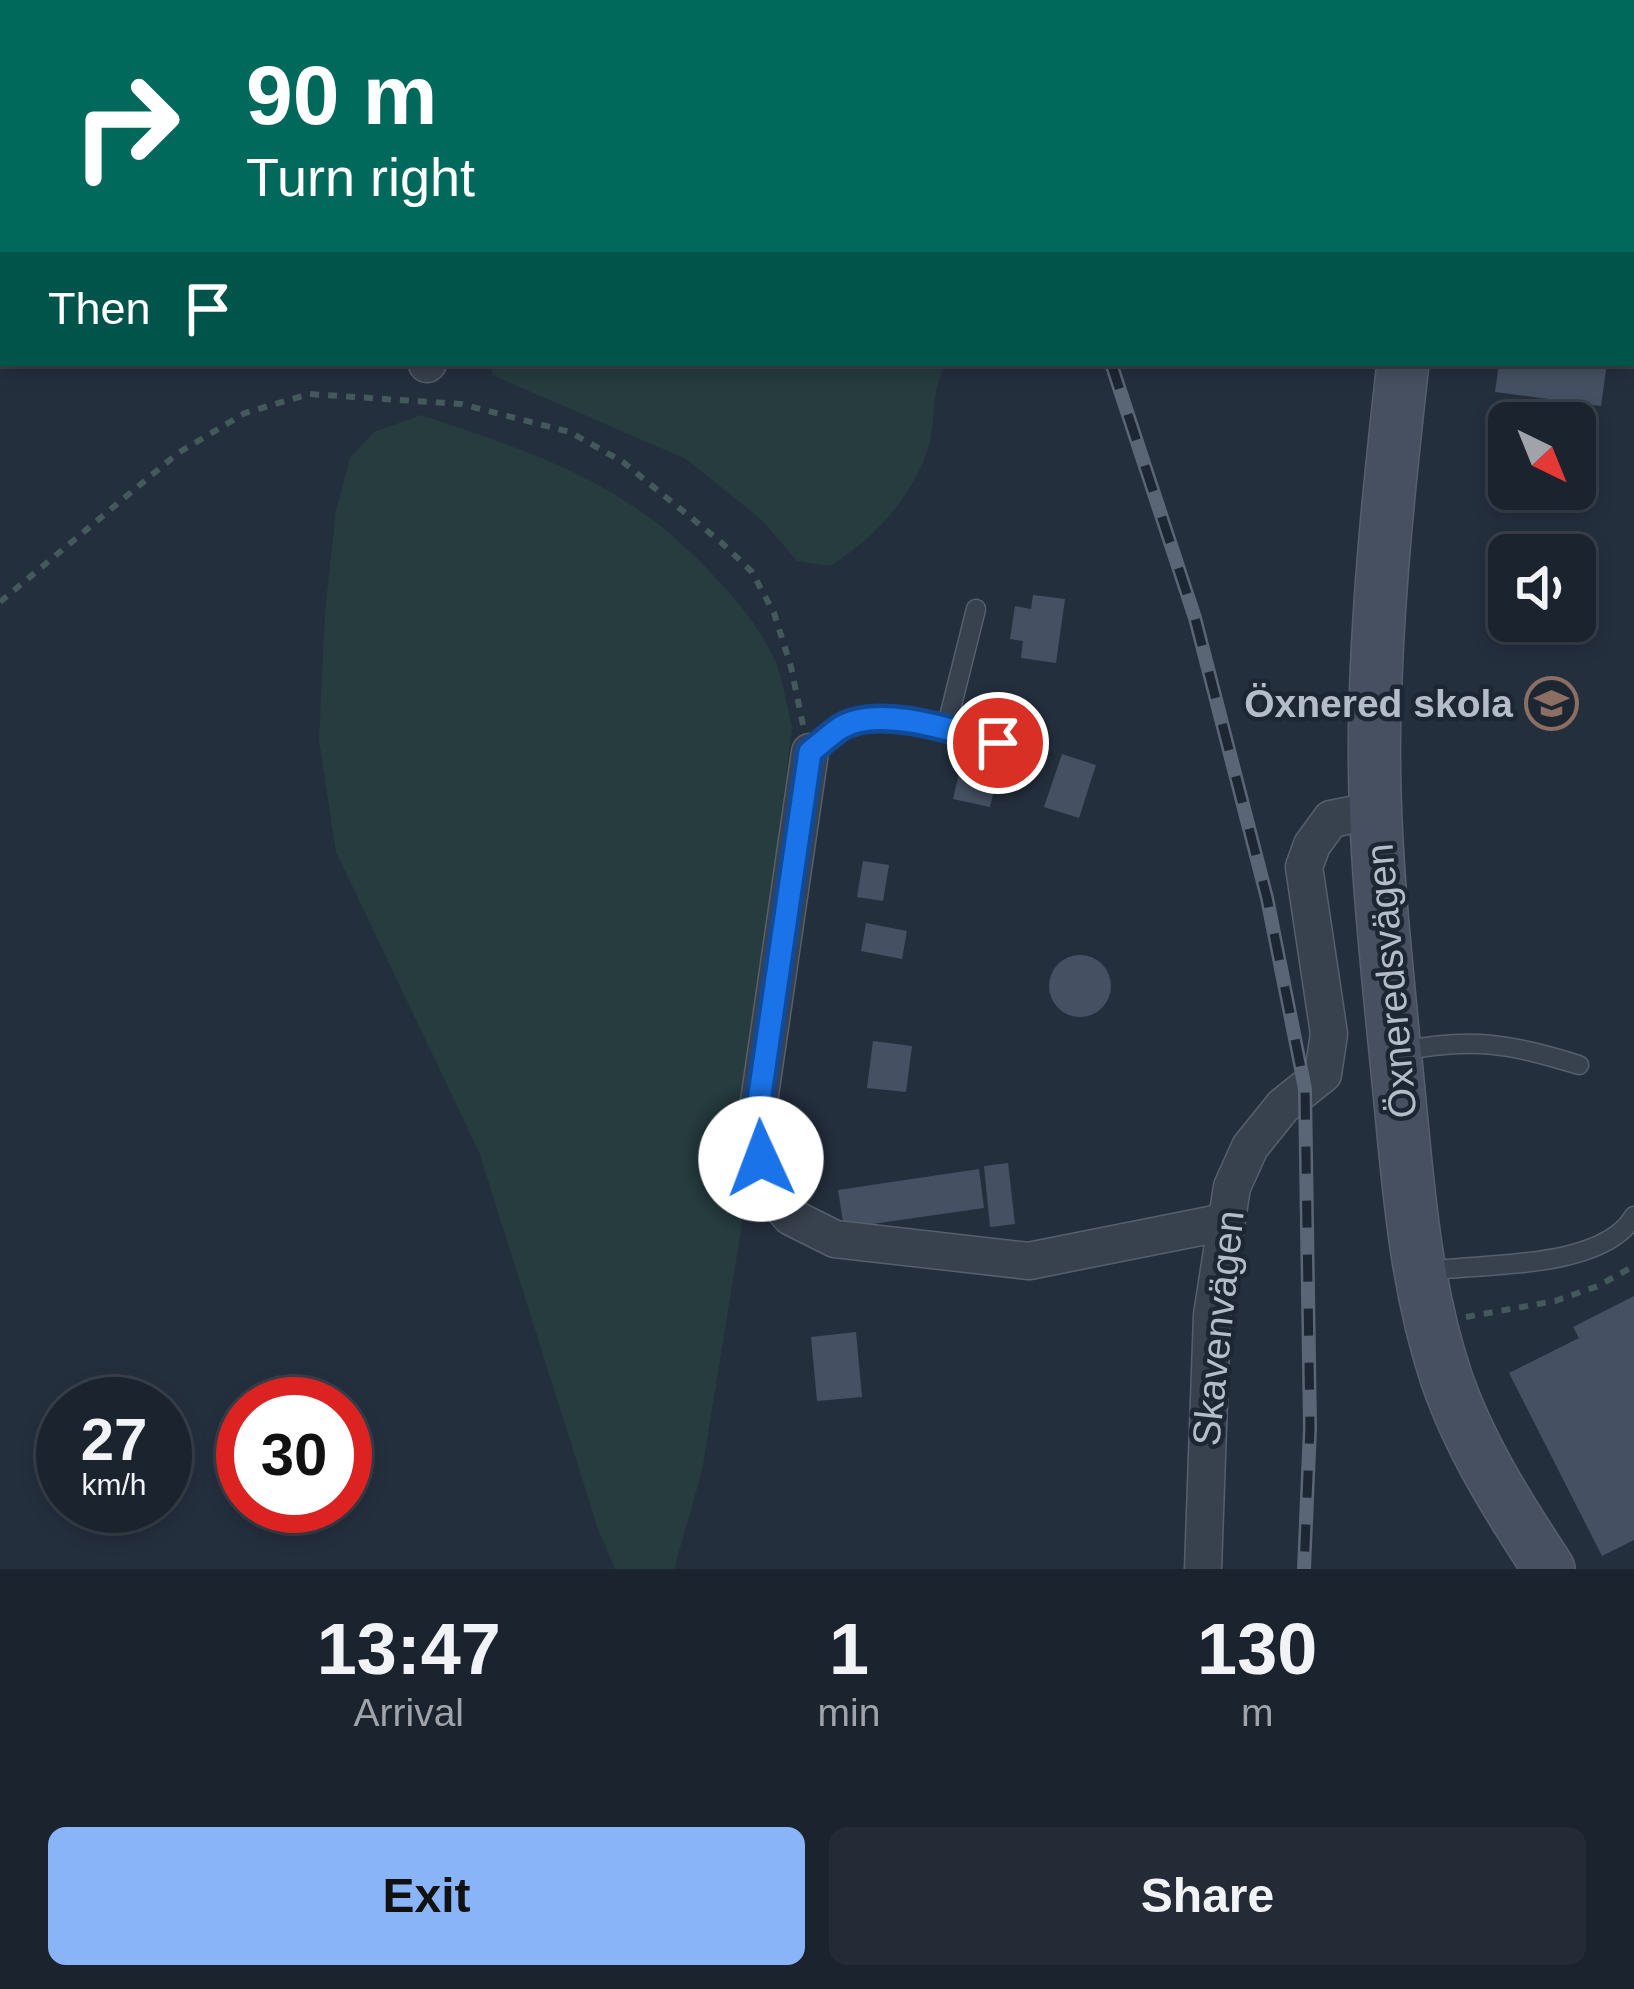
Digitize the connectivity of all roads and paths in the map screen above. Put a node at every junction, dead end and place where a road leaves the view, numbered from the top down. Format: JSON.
{"nodes":[{"id":1,"x":1403,"y":366,"type":"edge"},
{"id":2,"x":0,"y":602,"type":"edge"},
{"id":3,"x":976,"y":609,"type":"dead end"},
{"id":4,"x":946,"y":729,"type":"junction"},
{"id":5,"x":998,"y":743,"type":"dead end"},
{"id":6,"x":810,"y":752,"type":"junction"},
{"id":7,"x":1377,"y":810,"type":"junction"},
{"id":8,"x":1395,"y":1052,"type":"junction"},
{"id":9,"x":1580,"y":1065,"type":"dead end"},
{"id":10,"x":1634,"y":1216,"type":"edge"},
{"id":11,"x":1225,"y":1222,"type":"junction"},
{"id":12,"x":1634,"y":1265,"type":"edge"},
{"id":13,"x":1445,"y":1269,"type":"joint"},
{"id":14,"x":1203,"y":1569,"type":"edge"},
{"id":15,"x":1550,"y":1569,"type":"edge"}],
"edges":[{"from":1,"to":7,"type":"street","name":"Öxneredsvägen"},
{"from":2,"to":6,"type":"path"},
{"from":3,"to":4,"type":"lane"},
{"from":4,"to":5,"type":"lane"},
{"from":4,"to":6,"type":"lane"},
{"from":6,"to":11,"type":"street"},
{"from":7,"to":8,"type":"street","name":"Öxneredsvägen"},
{"from":7,"to":11,"type":"street","name":"Skavenvägen"},
{"from":8,"to":9,"type":"lane"},
{"from":8,"to":15,"type":"street","name":"Öxneredsvägen"},
{"from":10,"to":13,"type":"lane"},
{"from":11,"to":14,"type":"street","name":"Skavenvägen"},
{"from":12,"to":13,"type":"path"}]}
